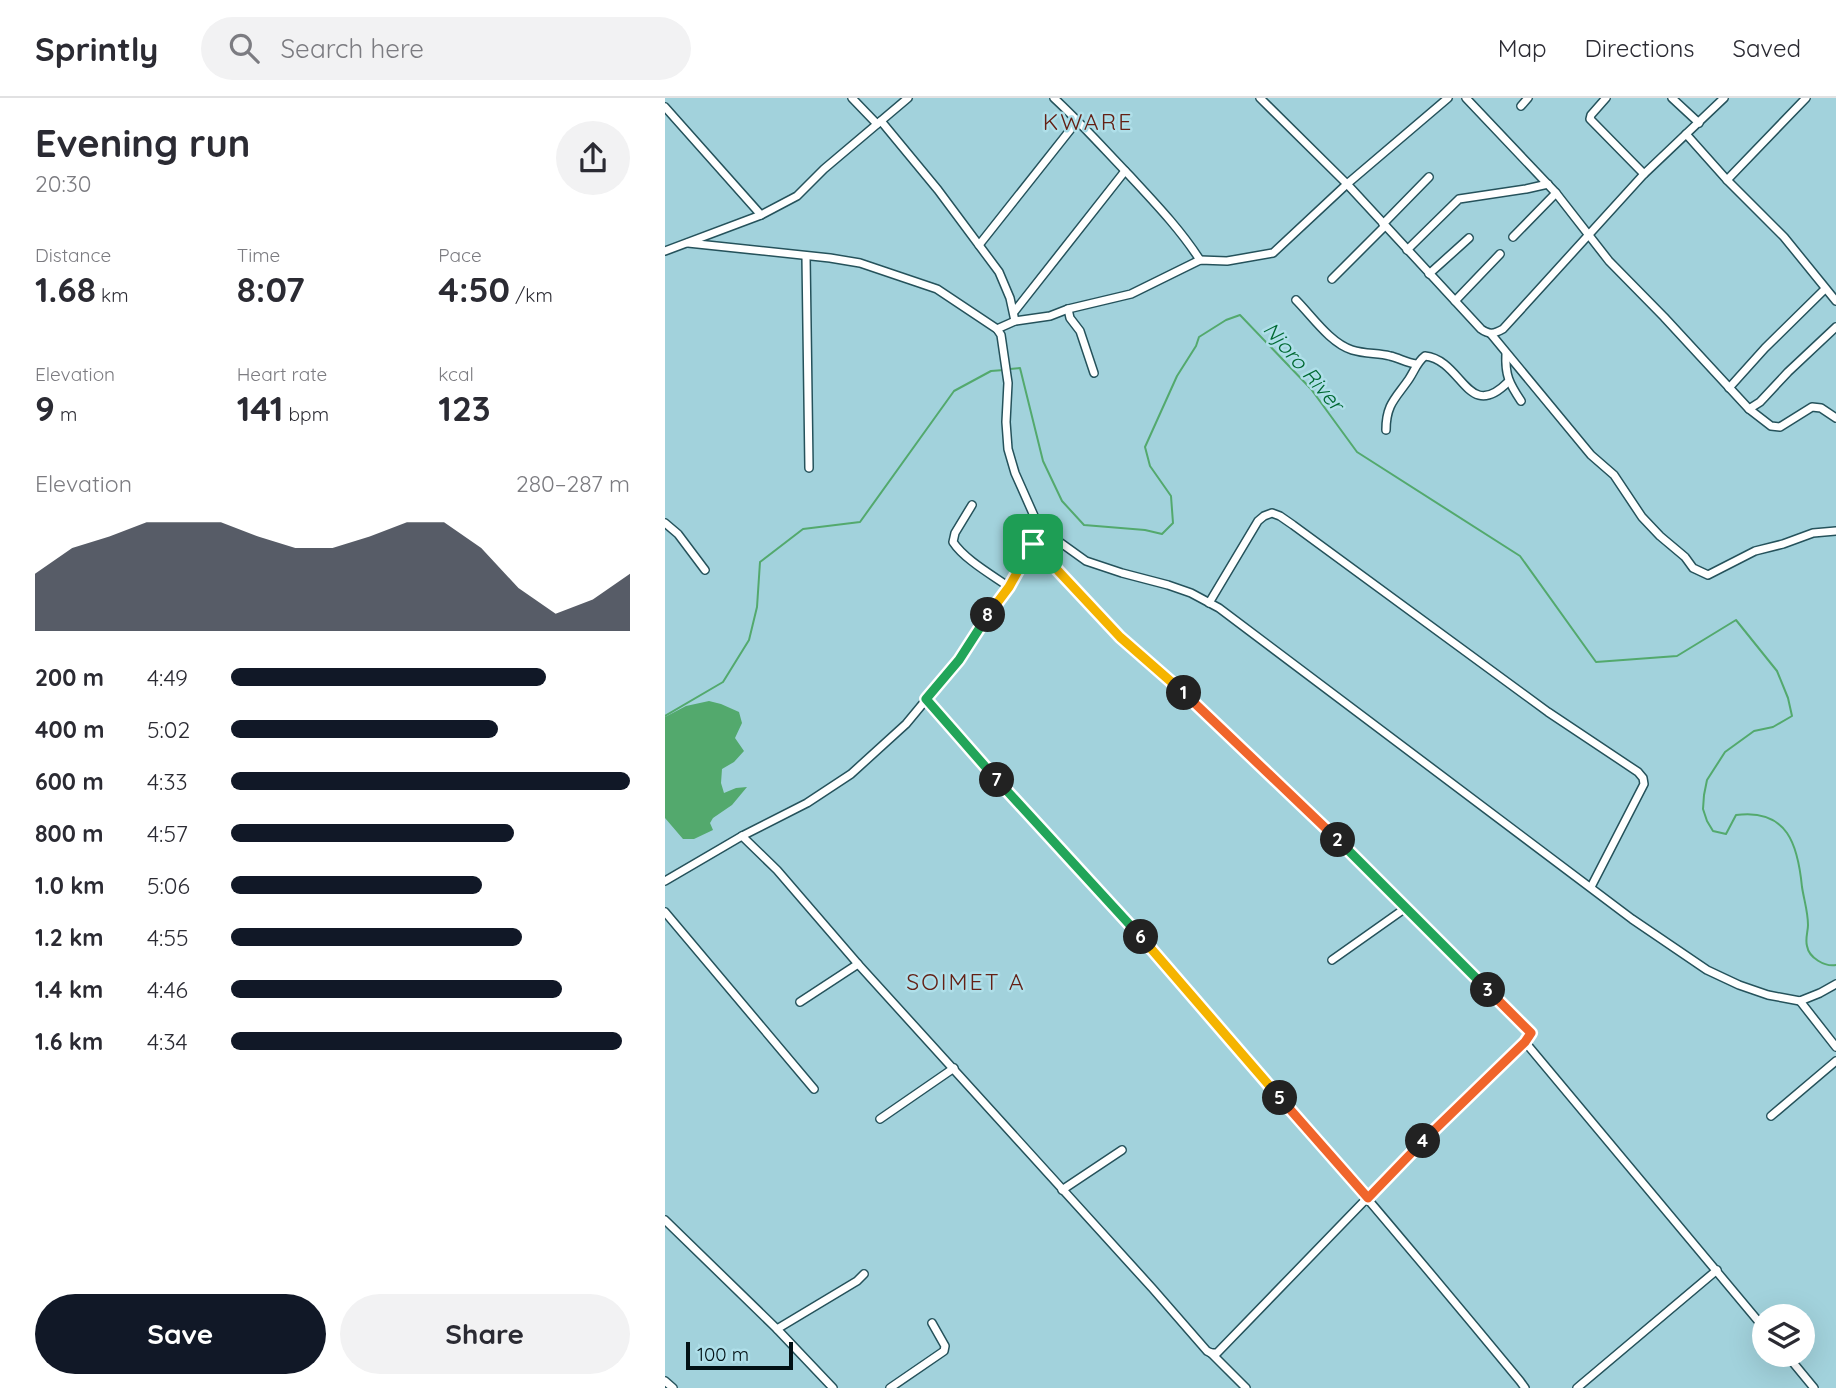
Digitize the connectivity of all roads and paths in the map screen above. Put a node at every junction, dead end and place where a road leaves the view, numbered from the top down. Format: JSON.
{"nodes":[{"id":1,"x":852,"y":98,"type":"edge"},
{"id":2,"x":908,"y":98,"type":"edge"},
{"id":3,"x":1054,"y":98,"type":"edge"},
{"id":4,"x":1260,"y":98,"type":"edge"},
{"id":5,"x":1448,"y":98,"type":"edge"},
{"id":6,"x":1466,"y":98,"type":"edge"},
{"id":7,"x":1528,"y":98,"type":"edge"},
{"id":8,"x":1606,"y":98,"type":"edge"},
{"id":9,"x":1672,"y":98,"type":"edge"},
{"id":10,"x":1724,"y":98,"type":"edge"},
{"id":11,"x":1805,"y":98,"type":"edge"},
{"id":12,"x":1521,"y":106,"type":"dead end"},
{"id":13,"x":665,"y":107,"type":"edge"},
{"id":14,"x":1078,"y":120,"type":"junction"},
{"id":15,"x":1699,"y":122,"type":"junction"},
{"id":16,"x":879,"y":123,"type":"junction"},
{"id":17,"x":1686,"y":134,"type":"junction"},
{"id":18,"x":1125,"y":171,"type":"junction"},
{"id":19,"x":1644,"y":174,"type":"junction"},
{"id":20,"x":1429,"y":177,"type":"dead end"},
{"id":21,"x":1727,"y":180,"type":"junction"},
{"id":22,"x":1347,"y":184,"type":"junction"},
{"id":23,"x":1548,"y":184,"type":"junction"},
{"id":24,"x":1556,"y":193,"type":"junction"},
{"id":25,"x":761,"y":215,"type":"junction"},
{"id":26,"x":1384,"y":225,"type":"junction"},
{"id":27,"x":1588,"y":234,"type":"junction"},
{"id":28,"x":1513,"y":237,"type":"dead end"},
{"id":29,"x":1469,"y":238,"type":"dead end"},
{"id":30,"x":688,"y":243,"type":"junction"},
{"id":31,"x":979,"y":245,"type":"junction"},
{"id":32,"x":1407,"y":250,"type":"junction"},
{"id":33,"x":665,"y":251,"type":"edge"},
{"id":34,"x":1500,"y":254,"type":"dead end"},
{"id":35,"x":806,"y":256,"type":"junction"},
{"id":36,"x":1200,"y":260,"type":"junction"},
{"id":37,"x":1429,"y":274,"type":"junction"},
{"id":38,"x":1332,"y":279,"type":"dead end"},
{"id":39,"x":1825,"y":289,"type":"junction"},
{"id":40,"x":1296,"y":300,"type":"dead end"},
{"id":41,"x":1455,"y":301,"type":"junction"},
{"id":42,"x":1836,"y":301,"type":"edge"},
{"id":43,"x":1068,"y":309,"type":"junction"},
{"id":44,"x":1014,"y":312,"type":"junction"},
{"id":45,"x":1015,"y":321,"type":"junction"},
{"id":46,"x":1836,"y":327,"type":"edge"},
{"id":47,"x":997,"y":329,"type":"junction"},
{"id":48,"x":1491,"y":334,"type":"junction"},
{"id":49,"x":1506,"y":354,"type":"junction"},
{"id":50,"x":1416,"y":364,"type":"junction"},
{"id":51,"x":1094,"y":373,"type":"dead end"},
{"id":52,"x":1508,"y":382,"type":"junction"},
{"id":53,"x":1729,"y":388,"type":"junction"},
{"id":54,"x":1521,"y":401,"type":"dead end"},
{"id":55,"x":1749,"y":409,"type":"junction"},
{"id":56,"x":1836,"y":418,"type":"edge"},
{"id":57,"x":1386,"y":430,"type":"dead end"},
{"id":58,"x":809,"y":468,"type":"dead end"},
{"id":59,"x":972,"y":505,"type":"dead end"},
{"id":60,"x":1035,"y":518,"type":"junction"},
{"id":61,"x":665,"y":523,"type":"edge"},
{"id":62,"x":1836,"y":531,"type":"edge"},
{"id":63,"x":1033,"y":544,"type":"junction"},
{"id":64,"x":705,"y":570,"type":"dead end"},
{"id":65,"x":1009,"y":587,"type":"junction"},
{"id":66,"x":1209,"y":603,"type":"junction"},
{"id":67,"x":926,"y":699,"type":"junction"},
{"id":68,"x":742,"y":836,"type":"junction"},
{"id":69,"x":665,"y":881,"type":"edge"},
{"id":70,"x":1591,"y":887,"type":"junction"},
{"id":71,"x":1407,"y":907,"type":"junction"},
{"id":72,"x":665,"y":912,"type":"edge"},
{"id":73,"x":1332,"y":960,"type":"dead end"},
{"id":74,"x":859,"y":964,"type":"junction"},
{"id":75,"x":1836,"y":984,"type":"edge"},
{"id":76,"x":1800,"y":1001,"type":"junction"},
{"id":77,"x":800,"y":1002,"type":"dead end"},
{"id":78,"x":1525,"y":1042,"type":"junction"},
{"id":79,"x":1836,"y":1047,"type":"edge"},
{"id":80,"x":1836,"y":1061,"type":"edge"},
{"id":81,"x":954,"y":1068,"type":"junction"},
{"id":82,"x":814,"y":1089,"type":"dead end"},
{"id":83,"x":1771,"y":1116,"type":"dead end"},
{"id":84,"x":880,"y":1119,"type":"dead end"},
{"id":85,"x":1122,"y":1150,"type":"dead end"},
{"id":86,"x":1062,"y":1190,"type":"junction"},
{"id":87,"x":1368,"y":1198,"type":"junction"},
{"id":88,"x":665,"y":1220,"type":"edge"},
{"id":89,"x":1717,"y":1270,"type":"junction"},
{"id":90,"x":864,"y":1274,"type":"dead end"},
{"id":91,"x":1752,"y":1313,"type":"edge"},
{"id":92,"x":932,"y":1323,"type":"dead end"},
{"id":93,"x":777,"y":1329,"type":"junction"},
{"id":94,"x":1211,"y":1353,"type":"junction"},
{"id":95,"x":1797,"y":1367,"type":"edge"},
{"id":96,"x":665,"y":1381,"type":"edge"},
{"id":97,"x":673,"y":1388,"type":"edge"},
{"id":98,"x":833,"y":1388,"type":"edge"},
{"id":99,"x":890,"y":1388,"type":"edge"},
{"id":100,"x":1246,"y":1388,"type":"edge"},
{"id":101,"x":1525,"y":1388,"type":"edge"},
{"id":102,"x":1577,"y":1388,"type":"edge"},
{"id":103,"x":1814,"y":1388,"type":"edge"}],
"edges":[{"from":1,"to":16,"type":"street"},
{"from":2,"to":16,"type":"street"},
{"from":3,"to":14,"type":"street"},
{"from":4,"to":22,"type":"street"},
{"from":5,"to":22,"type":"street"},
{"from":6,"to":23,"type":"street"},
{"from":7,"to":12,"type":"street"},
{"from":8,"to":19,"type":"street"},
{"from":9,"to":15,"type":"street"},
{"from":10,"to":15,"type":"street"},
{"from":11,"to":21,"type":"street"},
{"from":13,"to":25,"type":"street"},
{"from":14,"to":18,"type":"street"},
{"from":14,"to":31,"type":"street"},
{"from":15,"to":17,"type":"street"},
{"from":16,"to":25,"type":"street"},
{"from":16,"to":31,"type":"street"},
{"from":17,"to":19,"type":"street"},
{"from":17,"to":21,"type":"street"},
{"from":18,"to":36,"type":"street"},
{"from":18,"to":44,"type":"street"},
{"from":19,"to":27,"type":"street"},
{"from":20,"to":26,"type":"street"},
{"from":21,"to":39,"type":"street"},
{"from":22,"to":26,"type":"street"},
{"from":22,"to":36,"type":"street"},
{"from":23,"to":24,"type":"street"},
{"from":23,"to":32,"type":"street"},
{"from":24,"to":27,"type":"street"},
{"from":24,"to":28,"type":"street"},
{"from":25,"to":30,"type":"street"},
{"from":26,"to":32,"type":"street"},
{"from":26,"to":38,"type":"street"},
{"from":27,"to":48,"type":"street"},
{"from":27,"to":53,"type":"street"},
{"from":29,"to":37,"type":"street"},
{"from":30,"to":33,"type":"street"},
{"from":30,"to":35,"type":"street"},
{"from":31,"to":44,"type":"street"},
{"from":32,"to":37,"type":"street"},
{"from":34,"to":41,"type":"street"},
{"from":35,"to":47,"type":"street"},
{"from":35,"to":58,"type":"street"},
{"from":36,"to":43,"type":"street"},
{"from":37,"to":41,"type":"street"},
{"from":39,"to":42,"type":"street"},
{"from":39,"to":53,"type":"street"},
{"from":40,"to":50,"type":"street"},
{"from":41,"to":48,"type":"street"},
{"from":43,"to":45,"type":"street"},
{"from":43,"to":51,"type":"street"},
{"from":44,"to":45,"type":"street"},
{"from":45,"to":47,"type":"street"},
{"from":46,"to":55,"type":"street"},
{"from":47,"to":60,"type":"street"},
{"from":48,"to":49,"type":"street"},
{"from":49,"to":52,"type":"street"},
{"from":49,"to":62,"type":"street"},
{"from":50,"to":52,"type":"street"},
{"from":50,"to":57,"type":"street"},
{"from":52,"to":54,"type":"street"},
{"from":53,"to":55,"type":"street"},
{"from":55,"to":56,"type":"street"},
{"from":59,"to":65,"type":"street"},
{"from":60,"to":63,"type":"street"},
{"from":60,"to":66,"type":"street"},
{"from":61,"to":64,"type":"street"},
{"from":63,"to":65,"type":"street"},
{"from":63,"to":71,"type":"street"},
{"from":65,"to":67,"type":"street"},
{"from":66,"to":70,"type":"street"},
{"from":66,"to":70,"type":"street"},
{"from":67,"to":68,"type":"street"},
{"from":67,"to":87,"type":"street"},
{"from":68,"to":69,"type":"street"},
{"from":68,"to":74,"type":"street"},
{"from":70,"to":76,"type":"street"},
{"from":71,"to":73,"type":"street"},
{"from":71,"to":78,"type":"street"},
{"from":72,"to":82,"type":"street"},
{"from":74,"to":77,"type":"street"},
{"from":74,"to":81,"type":"street"},
{"from":75,"to":76,"type":"street"},
{"from":76,"to":79,"type":"street"},
{"from":78,"to":87,"type":"street"},
{"from":78,"to":89,"type":"street"},
{"from":80,"to":83,"type":"street"},
{"from":81,"to":84,"type":"street"},
{"from":81,"to":86,"type":"street"},
{"from":85,"to":86,"type":"street"},
{"from":86,"to":94,"type":"street"},
{"from":87,"to":94,"type":"street"},
{"from":87,"to":101,"type":"street"},
{"from":88,"to":93,"type":"street"},
{"from":89,"to":91,"type":"street"},
{"from":89,"to":102,"type":"street"},
{"from":90,"to":93,"type":"street"},
{"from":92,"to":99,"type":"street"},
{"from":93,"to":98,"type":"street"},
{"from":94,"to":100,"type":"street"},
{"from":95,"to":103,"type":"street"},
{"from":96,"to":97,"type":"street"}]}
